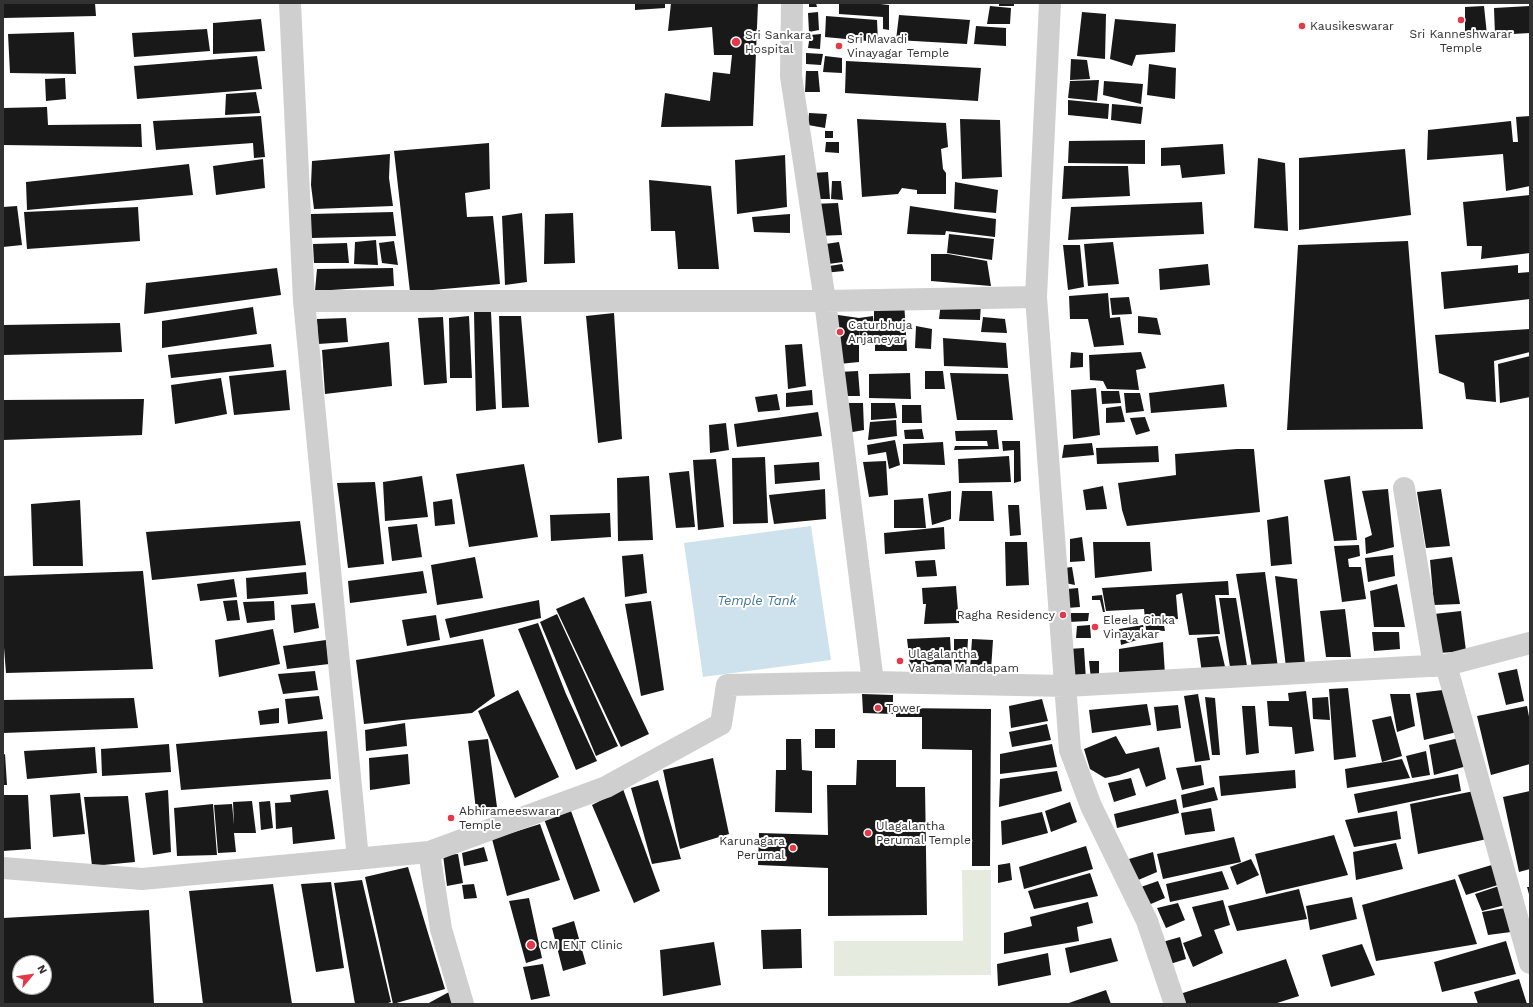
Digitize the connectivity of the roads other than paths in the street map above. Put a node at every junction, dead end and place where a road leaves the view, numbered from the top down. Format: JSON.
{"nodes":[{"id":1,"x":290,"y":3,"type":"edge"},
{"id":2,"x":792,"y":3,"type":"edge"},
{"id":3,"x":1050,"y":3,"type":"edge"},
{"id":4,"x":1036,"y":297,"type":"junction"},
{"id":5,"x":304,"y":301,"type":"junction"},
{"id":6,"x":825,"y":301,"type":"junction"},
{"id":7,"x":1404,"y":488,"type":"dead end"},
{"id":8,"x":1530,"y":643,"type":"edge"},
{"id":9,"x":1440,"y":665,"type":"junction"},
{"id":10,"x":873,"y":682,"type":"junction"},
{"id":11,"x":1066,"y":686,"type":"junction"},
{"id":12,"x":429,"y":852,"type":"junction"},
{"id":13,"x":358,"y":859,"type":"junction"},
{"id":14,"x":3,"y":868,"type":"edge"},
{"id":15,"x":1530,"y":964,"type":"edge"},
{"id":16,"x":463,"y":1004,"type":"edge"},
{"id":17,"x":1175,"y":1004,"type":"edge"}],
"edges":[{"from":1,"to":5,"type":"street"},
{"from":2,"to":6,"type":"street"},
{"from":3,"to":4,"type":"street"},
{"from":4,"to":6,"type":"street"},
{"from":4,"to":11,"type":"street"},
{"from":5,"to":6,"type":"street"},
{"from":5,"to":13,"type":"street"},
{"from":6,"to":10,"type":"street"},
{"from":7,"to":9,"type":"street"},
{"from":8,"to":9,"type":"street"},
{"from":9,"to":11,"type":"street"},
{"from":9,"to":15,"type":"street"},
{"from":10,"to":11,"type":"street"},
{"from":10,"to":12,"type":"street"},
{"from":11,"to":17,"type":"street"},
{"from":12,"to":13,"type":"street"},
{"from":12,"to":16,"type":"street"},
{"from":13,"to":14,"type":"street"}]}
